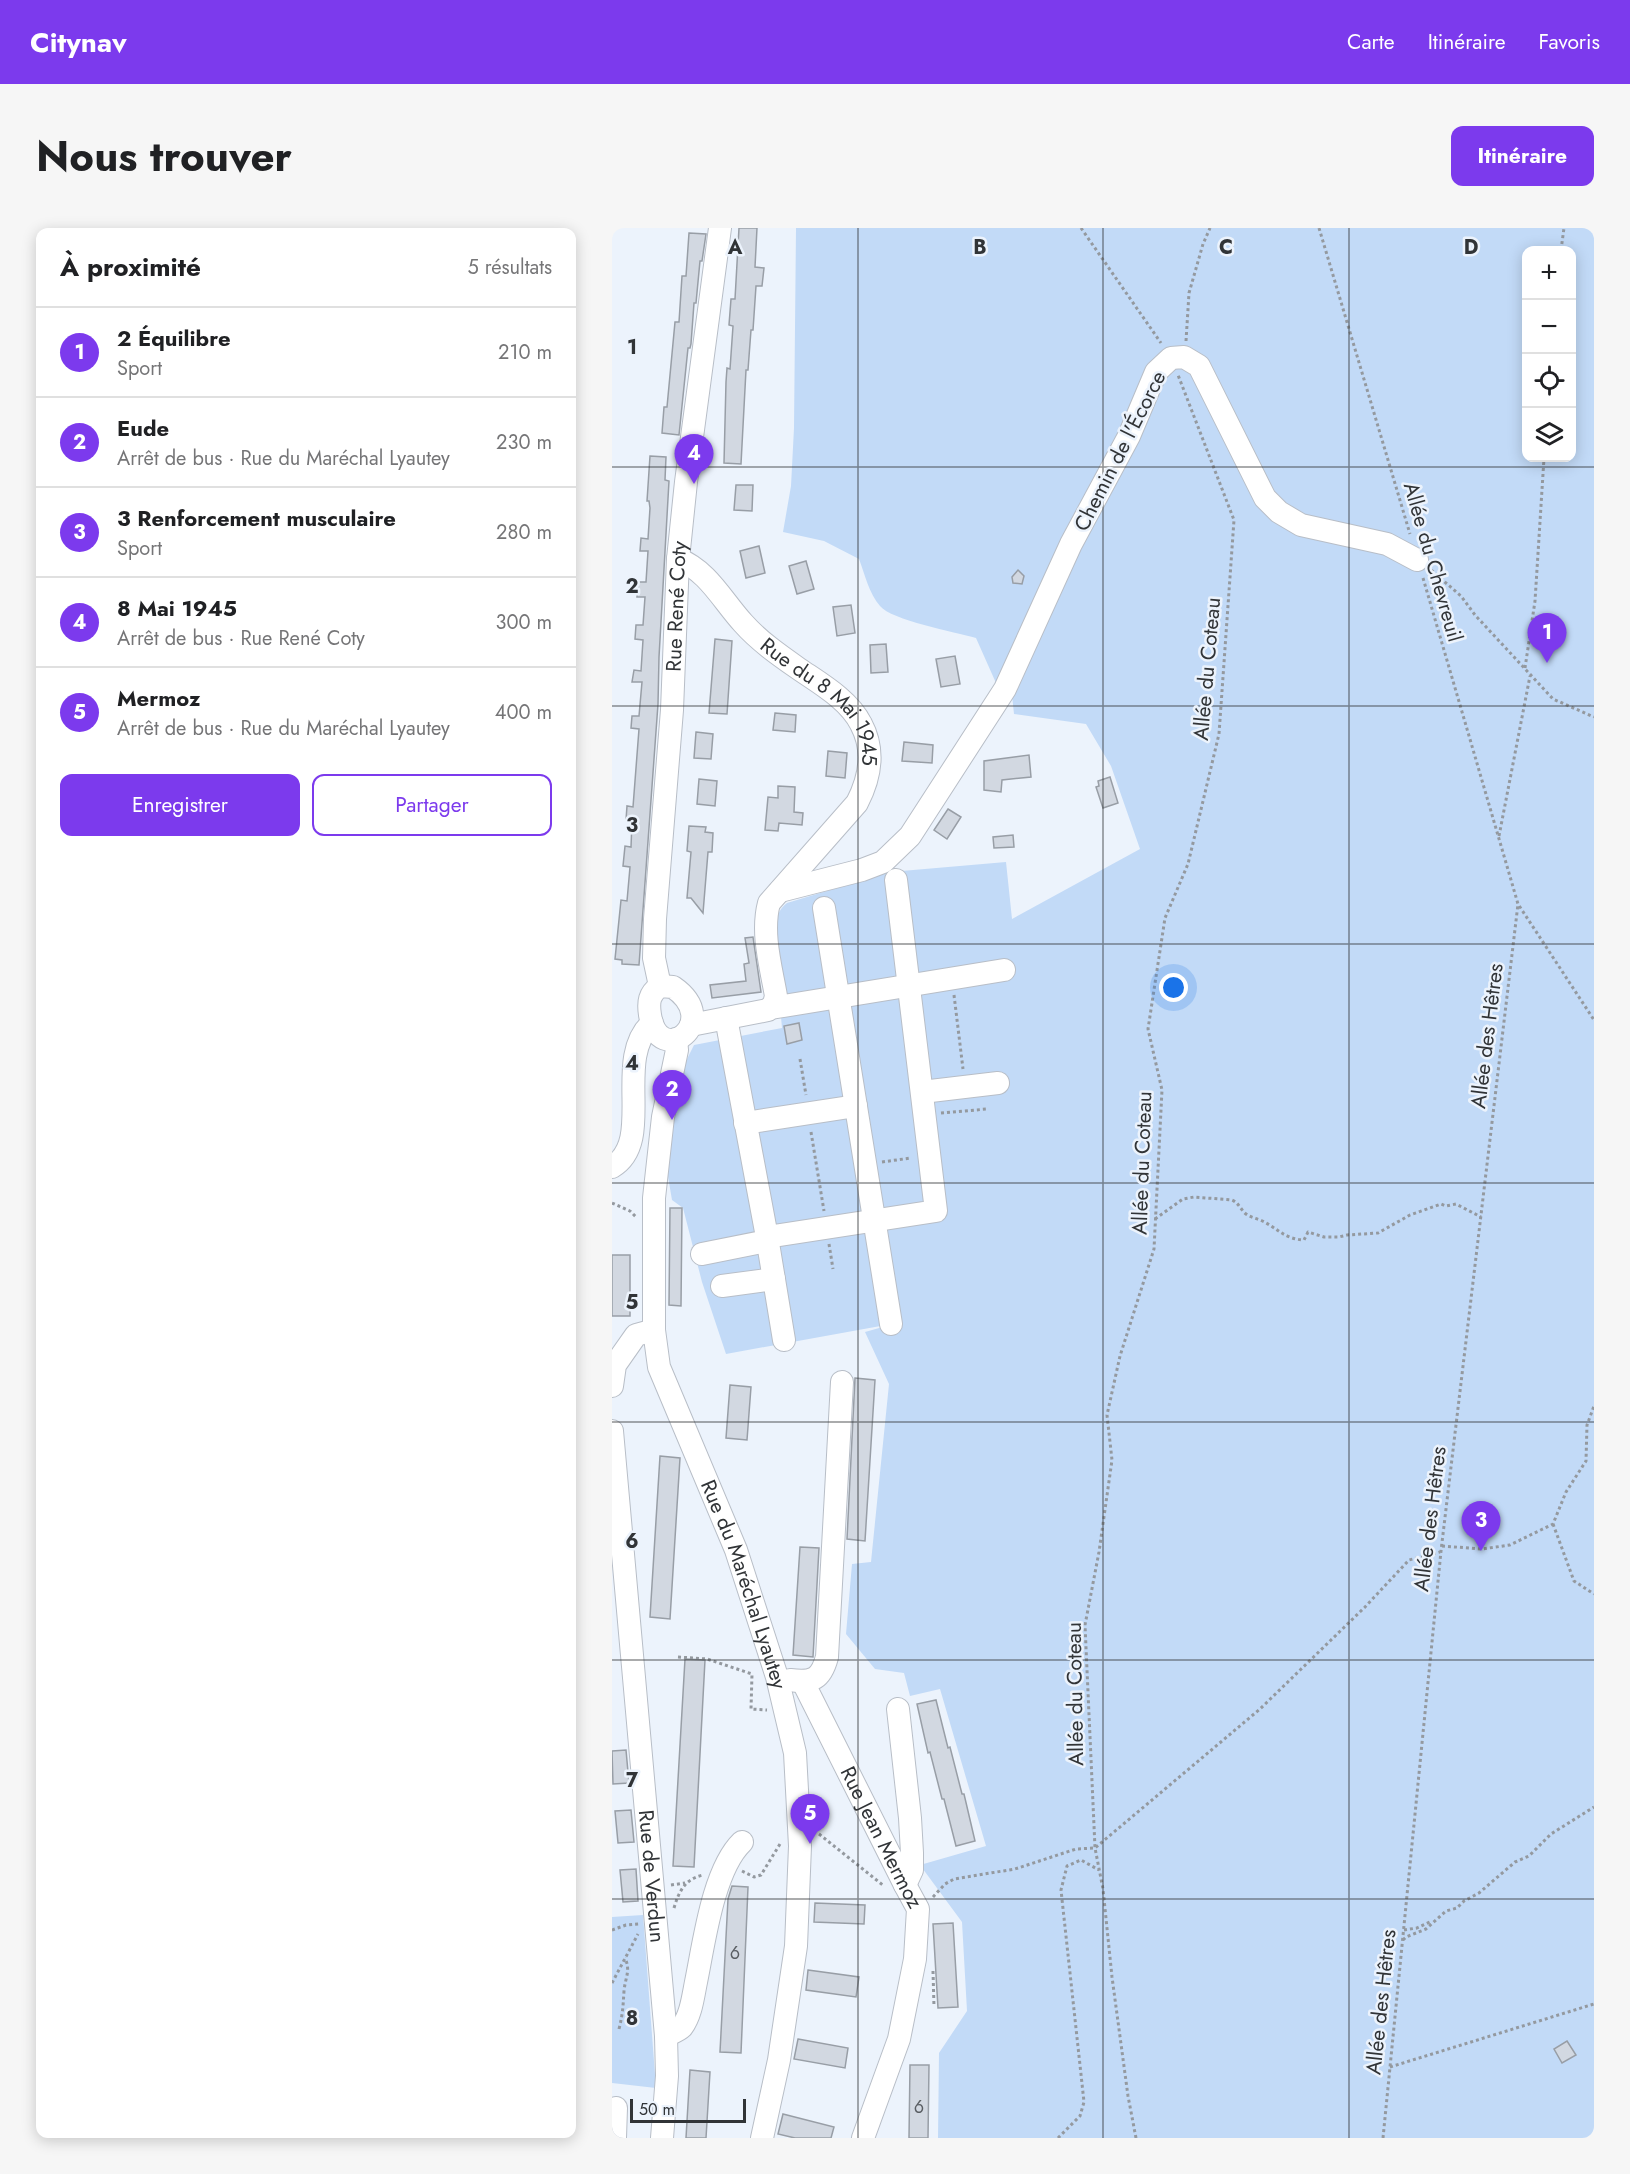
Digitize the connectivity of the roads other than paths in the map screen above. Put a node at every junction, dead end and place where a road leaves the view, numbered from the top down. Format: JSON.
{"nodes":[{"id":1,"x":720,"y":228,"type":"edge"},
{"id":2,"x":678,"y":559,"type":"junction"},
{"id":3,"x":1417,"y":560,"type":"road end"},
{"id":4,"x":896,"y":880,"type":"dead end"},
{"id":5,"x":780,"y":891,"type":"junction"},
{"id":6,"x":824,"y":908,"type":"dead end"},
{"id":7,"x":1004,"y":970,"type":"dead end"},
{"id":8,"x":909,"y":985,"type":"junction"},
{"id":9,"x":660,"y":986,"type":"junction"},
{"id":10,"x":838,"y":997,"type":"junction"},
{"id":11,"x":771,"y":1008,"type":"junction"},
{"id":12,"x":726,"y":1018,"type":"junction"},
{"id":13,"x":652,"y":1023,"type":"junction"},
{"id":14,"x":684,"y":1032,"type":"junction"},
{"id":15,"x":998,"y":1083,"type":"dead end"},
{"id":16,"x":922,"y":1092,"type":"junction"},
{"id":17,"x":856,"y":1106,"type":"junction"},
{"id":18,"x":745,"y":1123,"type":"junction"},
{"id":19,"x":612,"y":1167,"type":"edge"},
{"id":20,"x":874,"y":1221,"type":"junction"},
{"id":21,"x":767,"y":1239,"type":"junction"},
{"id":22,"x":702,"y":1254,"type":"dead end"},
{"id":23,"x":774,"y":1279,"type":"junction"},
{"id":24,"x":722,"y":1287,"type":"dead end"},
{"id":25,"x":891,"y":1324,"type":"dead end"},
{"id":26,"x":654,"y":1330,"type":"junction"},
{"id":27,"x":784,"y":1340,"type":"dead end"},
{"id":28,"x":842,"y":1382,"type":"dead end"},
{"id":29,"x":612,"y":1386,"type":"edge"},
{"id":30,"x":612,"y":1431,"type":"edge"},
{"id":31,"x":777,"y":1677,"type":"junction"},
{"id":32,"x":803,"y":1682,"type":"junction"},
{"id":33,"x":898,"y":1709,"type":"dead end"},
{"id":34,"x":742,"y":1842,"type":"dead end"},
{"id":35,"x":905,"y":1886,"type":"junction"},
{"id":36,"x":666,"y":2036,"type":"junction"},
{"id":37,"x":616,"y":2108,"type":"dead end"},
{"id":38,"x":615,"y":2138,"type":"edge"},
{"id":39,"x":662,"y":2138,"type":"edge"},
{"id":40,"x":762,"y":2138,"type":"edge"},
{"id":41,"x":863,"y":2138,"type":"edge"}],
"edges":[{"from":1,"to":2,"type":"street","name":"Rue René Coty"},
{"from":2,"to":5,"type":"street","name":"Rue du 8 Mai 1945"},
{"from":2,"to":9,"type":"street","name":"Rue René Coty"},
{"from":3,"to":5,"type":"street","name":"Chemin de l'Écorce"},
{"from":4,"to":8,"type":"street"},
{"from":5,"to":11,"type":"street","name":"Rue du 8 Mai 1945"},
{"from":6,"to":10,"type":"street"},
{"from":7,"to":8,"type":"street"},
{"from":8,"to":10,"type":"street"},
{"from":8,"to":16,"type":"street"},
{"from":9,"to":13,"type":"street"},
{"from":9,"to":14,"type":"street"},
{"from":10,"to":11,"type":"street"},
{"from":10,"to":17,"type":"street"},
{"from":11,"to":12,"type":"street"},
{"from":12,"to":14,"type":"street"},
{"from":12,"to":18,"type":"street"},
{"from":13,"to":14,"type":"street"},
{"from":13,"to":19,"type":"street"},
{"from":14,"to":26,"type":"street","name":"Rue du Maréchal Lyautey"},
{"from":15,"to":16,"type":"street"},
{"from":16,"to":20,"type":"street"},
{"from":17,"to":18,"type":"street"},
{"from":17,"to":20,"type":"street"},
{"from":18,"to":21,"type":"street"},
{"from":20,"to":21,"type":"street"},
{"from":20,"to":25,"type":"street"},
{"from":21,"to":22,"type":"street"},
{"from":21,"to":23,"type":"street"},
{"from":23,"to":24,"type":"street"},
{"from":23,"to":27,"type":"street"},
{"from":26,"to":29,"type":"street"},
{"from":26,"to":31,"type":"street","name":"Rue du Maréchal Lyautey"},
{"from":28,"to":32,"type":"street"},
{"from":30,"to":36,"type":"street","name":"Rue de Verdun"},
{"from":31,"to":32,"type":"street"},
{"from":31,"to":40,"type":"street","name":"Rue du Maréchal Lyautey"},
{"from":32,"to":35,"type":"street","name":"Rue Jean Mermoz"},
{"from":33,"to":35,"type":"street"},
{"from":34,"to":36,"type":"street"},
{"from":35,"to":41,"type":"street","name":"Rue Jean Mermoz"},
{"from":36,"to":39,"type":"street","name":"Rue de Verdun"},
{"from":37,"to":38,"type":"street"}]}
